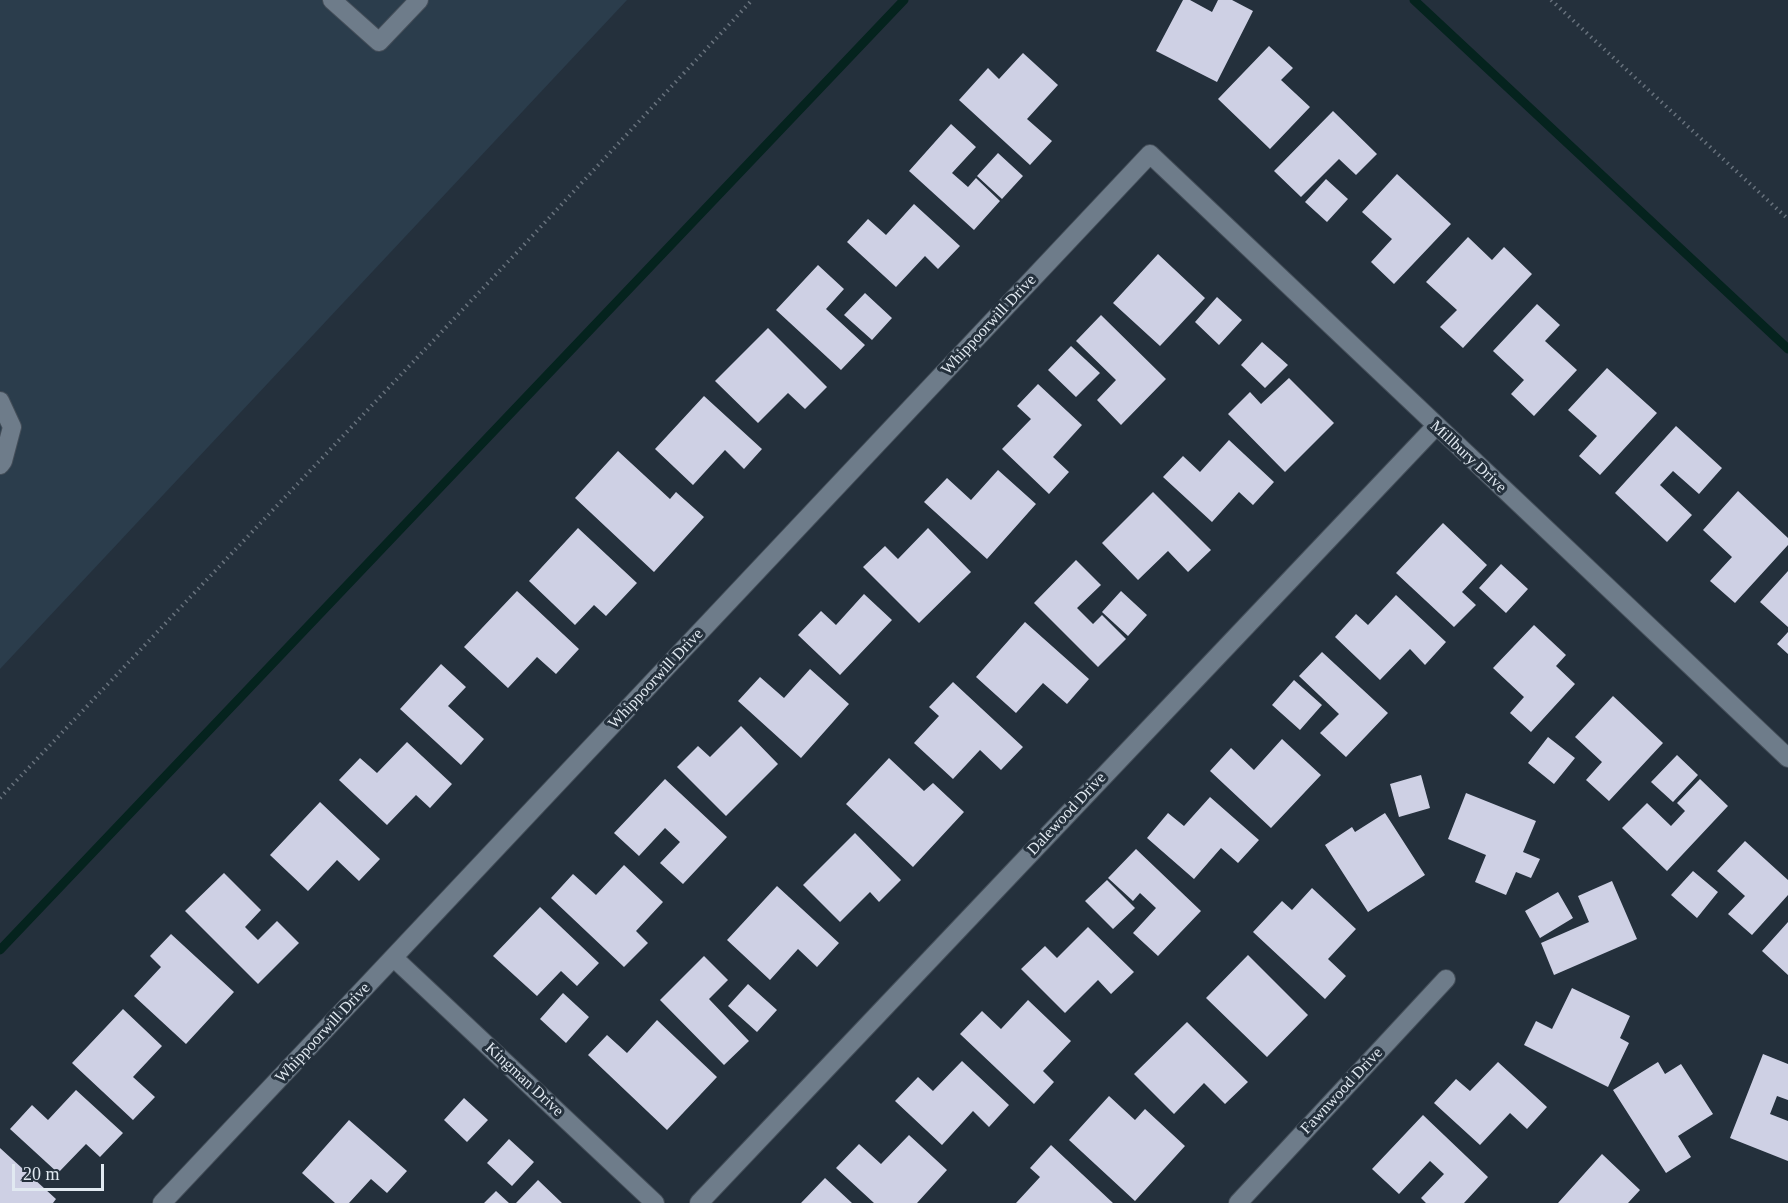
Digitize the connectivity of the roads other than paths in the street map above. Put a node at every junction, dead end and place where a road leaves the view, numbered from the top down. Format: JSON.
{"nodes":[{"id":1,"x":332,"y":0,"type":"edge"},
{"id":2,"x":418,"y":0,"type":"edge"},
{"id":3,"x":1149,"y":154,"type":"joint"},
{"id":4,"x":0,"y":401,"type":"edge"},
{"id":5,"x":1436,"y":426,"type":"junction"},
{"id":6,"x":0,"y":465,"type":"edge"},
{"id":7,"x":1788,"y":758,"type":"edge"},
{"id":8,"x":394,"y":958,"type":"junction"},
{"id":9,"x":1446,"y":979,"type":"dead end"},
{"id":10,"x":162,"y":1203,"type":"edge"},
{"id":11,"x":655,"y":1203,"type":"edge"},
{"id":12,"x":699,"y":1203,"type":"edge"},
{"id":13,"x":1238,"y":1203,"type":"edge"}],
"edges":[{"from":1,"to":2,"type":"street"},
{"from":3,"to":5,"type":"street","name":"Millbury Drive"},
{"from":3,"to":8,"type":"street","name":"Whippoorwill Drive"},
{"from":4,"to":6,"type":"street"},
{"from":5,"to":7,"type":"street","name":"Millbury Drive"},
{"from":5,"to":12,"type":"street","name":"Dalewood Drive"},
{"from":8,"to":10,"type":"street","name":"Whippoorwill Drive"},
{"from":8,"to":11,"type":"street","name":"Kingman Drive"},
{"from":9,"to":13,"type":"street","name":"Fawnwood Drive"}]}
